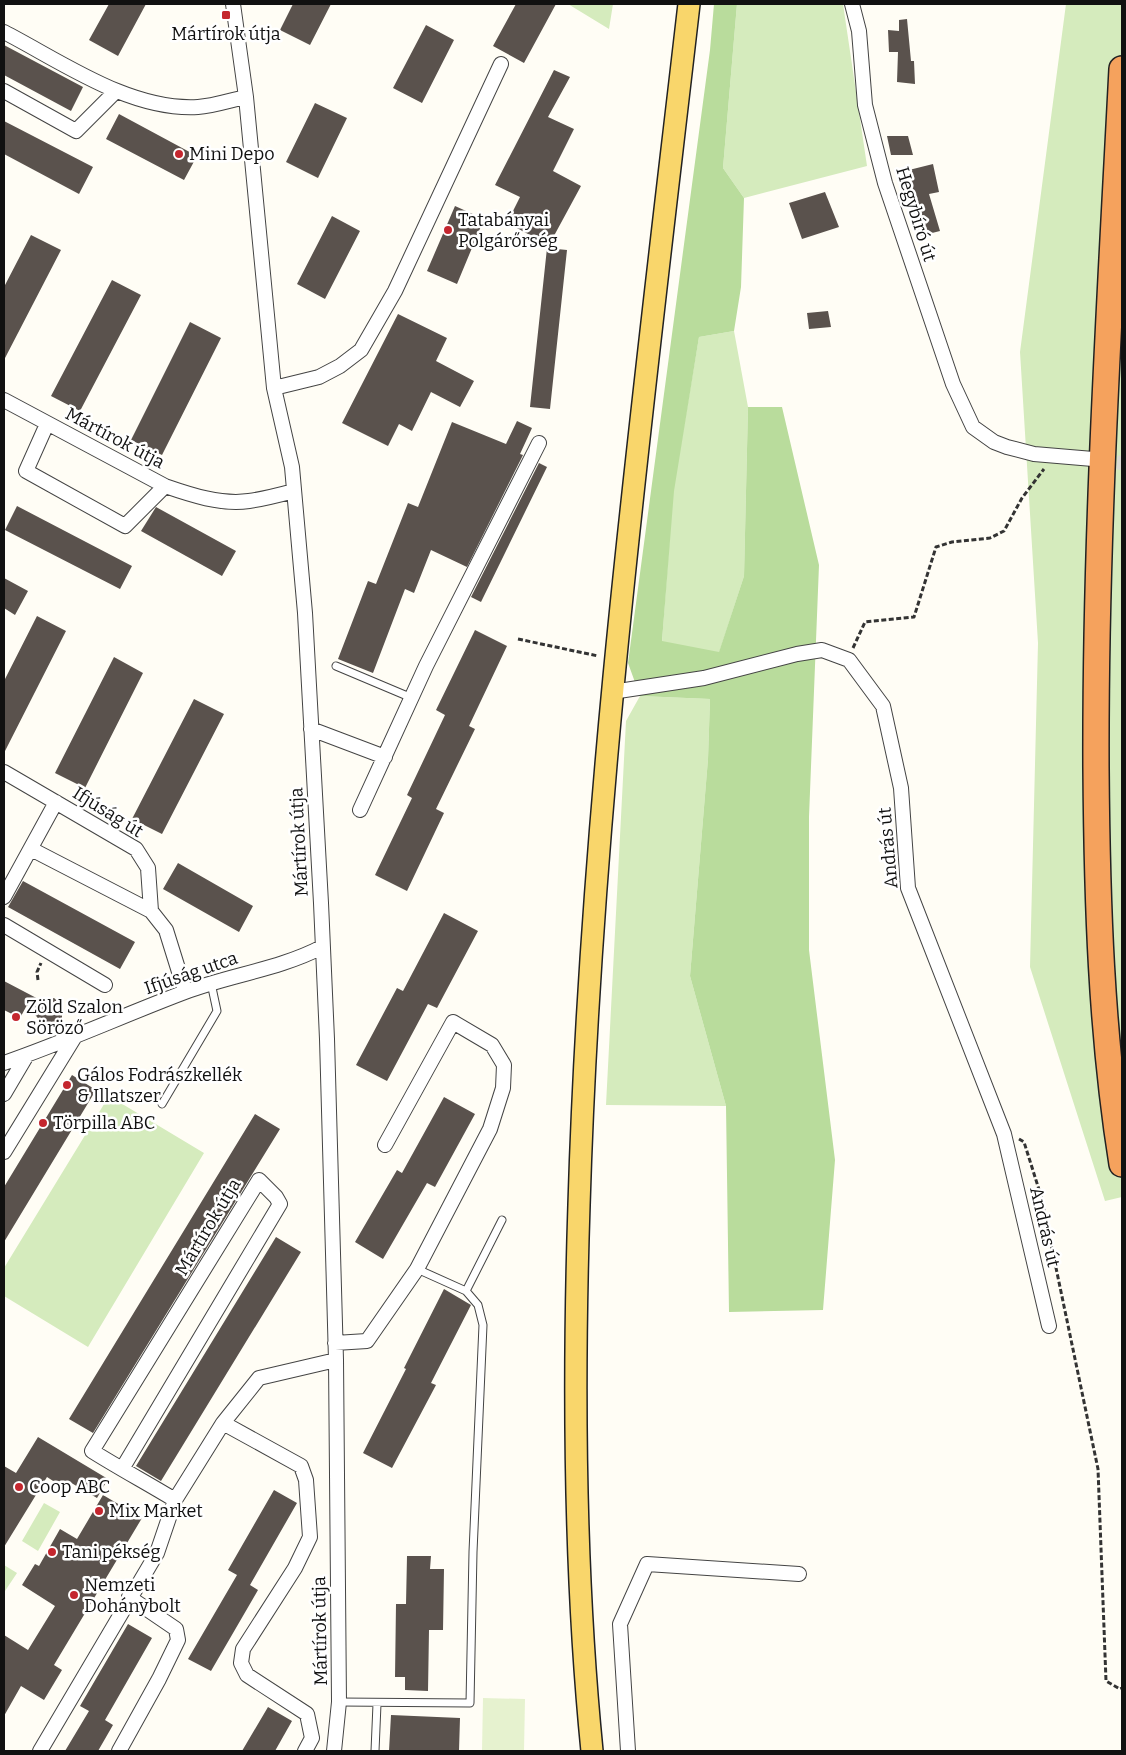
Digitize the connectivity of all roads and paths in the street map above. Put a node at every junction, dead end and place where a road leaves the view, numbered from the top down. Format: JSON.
{"nodes":[{"id":1,"x":689,"y":4,"type":"edge"},
{"id":2,"x":852,"y":4,"type":"edge"},
{"id":3,"x":235,"y":6,"type":"edge"},
{"id":4,"x":4,"y":32,"type":"edge"},
{"id":5,"x":501,"y":64,"type":"dead end"},
{"id":6,"x":1122,"y":69,"type":"edge"},
{"id":7,"x":4,"y":91,"type":"edge"},
{"id":8,"x":116,"y":91,"type":"junction"},
{"id":9,"x":246,"y":97,"type":"junction"},
{"id":10,"x":274,"y":388,"type":"junction"},
{"id":11,"x":4,"y":400,"type":"edge"},
{"id":12,"x":47,"y":424,"type":"junction"},
{"id":13,"x":539,"y":443,"type":"dead end"},
{"id":14,"x":1051,"y":456,"type":"junction"},
{"id":15,"x":1093,"y":459,"type":"tunnel mouth"},
{"id":16,"x":165,"y":486,"type":"junction"},
{"id":17,"x":294,"y":491,"type":"junction"},
{"id":18,"x":518,"y":639,"type":"dead end"},
{"id":19,"x":616,"y":660,"type":"junction"},
{"id":20,"x":849,"y":660,"type":"junction"},
{"id":21,"x":336,"y":666,"type":"dead end"},
{"id":22,"x":612,"y":692,"type":"junction"},
{"id":23,"x":412,"y":698,"type":"junction"},
{"id":24,"x":311,"y":729,"type":"junction"},
{"id":25,"x":385,"y":757,"type":"junction"},
{"id":26,"x":4,"y":772,"type":"edge"},
{"id":27,"x":56,"y":802,"type":"junction"},
{"id":28,"x":360,"y":810,"type":"dead end"},
{"id":29,"x":30,"y":849,"type":"junction"},
{"id":30,"x":4,"y":897,"type":"edge"},
{"id":31,"x":151,"y":911,"type":"junction"},
{"id":32,"x":4,"y":925,"type":"edge"},
{"id":33,"x":322,"y":947,"type":"junction"},
{"id":34,"x":211,"y":983,"type":"junction"},
{"id":35,"x":105,"y":985,"type":"dead end"},
{"id":36,"x":185,"y":992,"type":"junction"},
{"id":37,"x":74,"y":1038,"type":"junction"},
{"id":38,"x":27,"y":1055,"type":"junction"},
{"id":39,"x":4,"y":1063,"type":"edge"},
{"id":40,"x":4,"y":1094,"type":"edge"},
{"id":41,"x":162,"y":1104,"type":"dead end"},
{"id":42,"x":1004,"y":1134,"type":"junction"},
{"id":43,"x":385,"y":1146,"type":"dead end"},
{"id":44,"x":4,"y":1152,"type":"edge"},
{"id":45,"x":1122,"y":1164,"type":"edge"},
{"id":46,"x":502,"y":1220,"type":"dead end"},
{"id":47,"x":417,"y":1269,"type":"junction"},
{"id":48,"x":466,"y":1291,"type":"junction"},
{"id":49,"x":1049,"y":1326,"type":"dead end"},
{"id":50,"x":335,"y":1344,"type":"junction"},
{"id":51,"x":336,"y":1360,"type":"junction"},
{"id":52,"x":223,"y":1423,"type":"junction"},
{"id":53,"x":122,"y":1469,"type":"junction"},
{"id":54,"x":175,"y":1500,"type":"junction"},
{"id":55,"x":798,"y":1574,"type":"dead end"},
{"id":56,"x":130,"y":1597,"type":"junction"},
{"id":57,"x":1122,"y":1688,"type":"edge"},
{"id":58,"x":339,"y":1702,"type":"junction"},
{"id":59,"x":377,"y":1704,"type":"junction"},
{"id":60,"x":40,"y":1751,"type":"edge"},
{"id":61,"x":119,"y":1751,"type":"edge"},
{"id":62,"x":306,"y":1751,"type":"edge"},
{"id":63,"x":334,"y":1751,"type":"edge"},
{"id":64,"x":375,"y":1751,"type":"edge"},
{"id":65,"x":592,"y":1751,"type":"edge"},
{"id":66,"x":628,"y":1751,"type":"edge"}],
"edges":[{"from":1,"to":19,"type":"main road"},
{"from":2,"to":14,"type":"street","name":"Hegybíró út"},
{"from":3,"to":9,"type":"street","name":"Mártírok útja"},
{"from":4,"to":8,"type":"street"},
{"from":5,"to":10,"type":"street"},
{"from":6,"to":45,"type":"highway"},
{"from":7,"to":8,"type":"street"},
{"from":8,"to":9,"type":"street"},
{"from":9,"to":10,"type":"street","name":"Mártírok útja"},
{"from":10,"to":17,"type":"street","name":"Mártírok útja"},
{"from":11,"to":12,"type":"street","name":"Mártírok útja"},
{"from":12,"to":16,"type":"street","name":"Mártírok útja"},
{"from":12,"to":16,"type":"street","name":"Mártírok útja"},
{"from":13,"to":23,"type":"street"},
{"from":14,"to":15,"type":"street"},
{"from":14,"to":20,"type":"path"},
{"from":16,"to":17,"type":"street","name":"Mártírok útja"},
{"from":17,"to":24,"type":"street","name":"Mártírok útja"},
{"from":18,"to":19,"type":"path"},
{"from":19,"to":22,"type":"main road"},
{"from":20,"to":22,"type":"street"},
{"from":20,"to":42,"type":"street","name":"András út"},
{"from":21,"to":23,"type":"lane"},
{"from":22,"to":65,"type":"main road"},
{"from":23,"to":25,"type":"street"},
{"from":24,"to":25,"type":"street"},
{"from":24,"to":33,"type":"street","name":"Mártírok útja"},
{"from":25,"to":28,"type":"street"},
{"from":26,"to":27,"type":"street","name":"Ifjúság út"},
{"from":27,"to":29,"type":"street","name":"Ifjúság út"},
{"from":27,"to":31,"type":"street","name":"Ifjúság út"},
{"from":29,"to":30,"type":"street","name":"Ifjúság út"},
{"from":29,"to":31,"type":"street"},
{"from":31,"to":36,"type":"street"},
{"from":32,"to":35,"type":"street"},
{"from":33,"to":34,"type":"street","name":"Ifjúság utca"},
{"from":33,"to":50,"type":"street","name":"Mártírok útja"},
{"from":34,"to":36,"type":"street","name":"Ifjúság utca"},
{"from":34,"to":41,"type":"lane"},
{"from":36,"to":37,"type":"street","name":"Ifjúság utca"},
{"from":37,"to":38,"type":"street","name":"Ifjúság utca"},
{"from":37,"to":44,"type":"street"},
{"from":38,"to":39,"type":"street","name":"Ifjúság utca"},
{"from":38,"to":40,"type":"street"},
{"from":42,"to":49,"type":"street","name":"András út"},
{"from":42,"to":57,"type":"path"},
{"from":43,"to":47,"type":"street"},
{"from":46,"to":48,"type":"lane"},
{"from":47,"to":48,"type":"lane"},
{"from":47,"to":50,"type":"street"},
{"from":48,"to":59,"type":"lane"},
{"from":50,"to":51,"type":"street","name":"Mártírok útja"},
{"from":51,"to":52,"type":"street"},
{"from":51,"to":58,"type":"street","name":"Mártírok útja"},
{"from":52,"to":54,"type":"street"},
{"from":52,"to":62,"type":"street","name":"Mártírok útja"},
{"from":53,"to":53,"type":"street","name":"Mártírok útja"},
{"from":53,"to":54,"type":"street","name":"Mártírok útja"},
{"from":54,"to":56,"type":"street"},
{"from":55,"to":66,"type":"street"},
{"from":56,"to":60,"type":"street"},
{"from":56,"to":61,"type":"street"},
{"from":58,"to":59,"type":"lane"},
{"from":58,"to":63,"type":"street","name":"Mártírok útja"},
{"from":59,"to":64,"type":"lane"}]}
